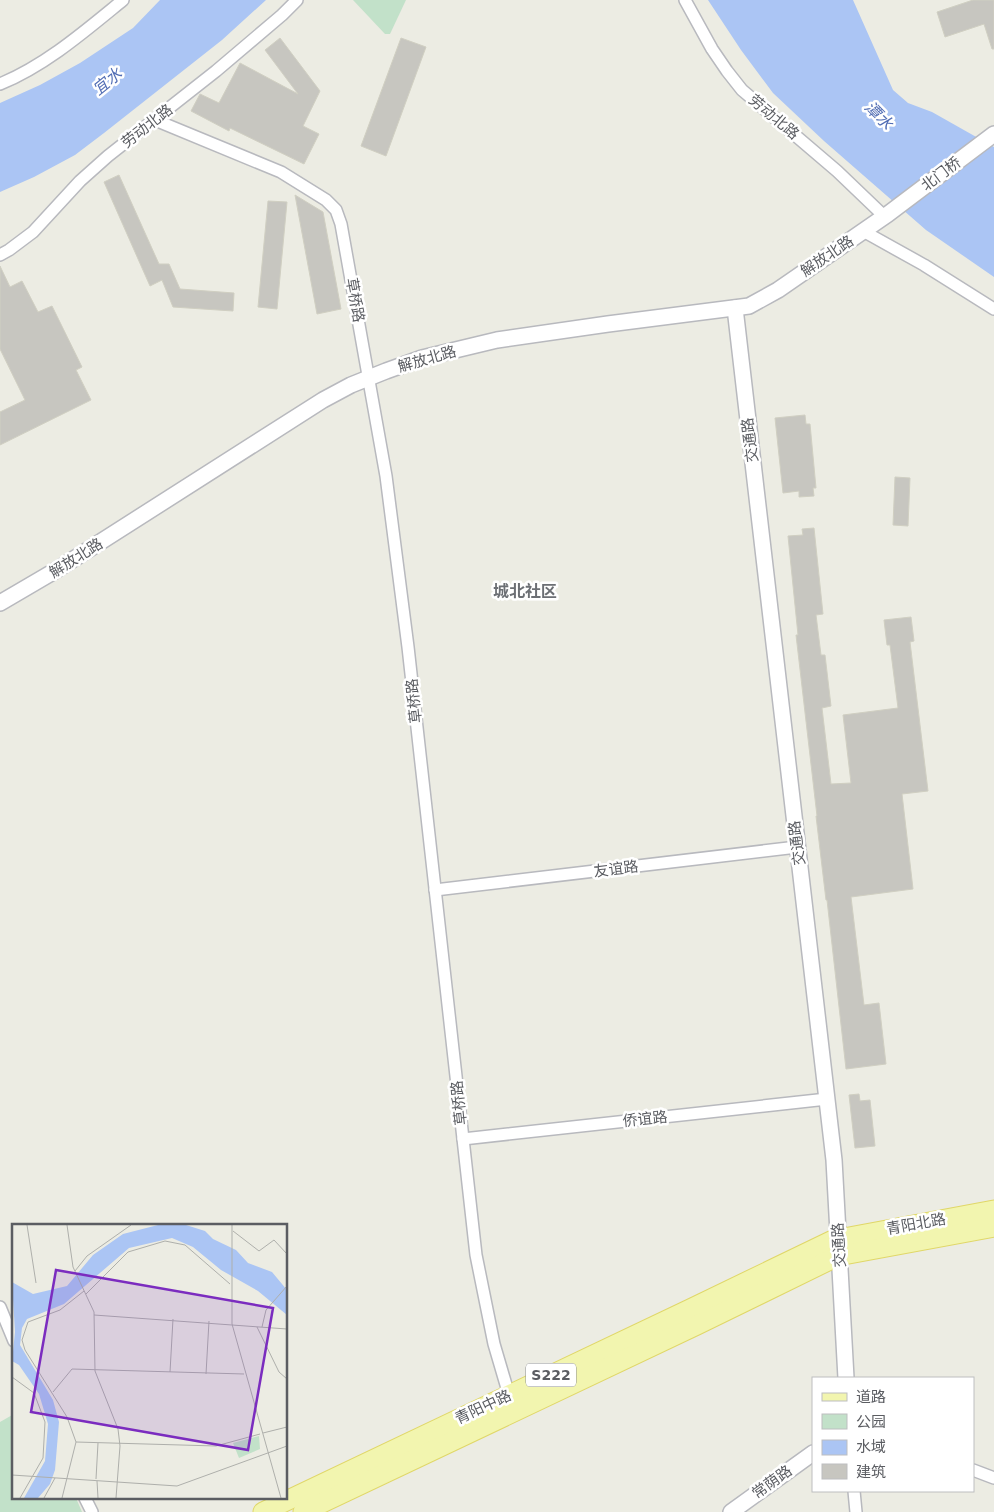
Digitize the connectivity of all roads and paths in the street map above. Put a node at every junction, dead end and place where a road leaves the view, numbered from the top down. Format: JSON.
{"nodes":[{"id":1,"x":123,"y":0,"type":"edge"},
{"id":2,"x":298,"y":0,"type":"edge"},
{"id":3,"x":685,"y":0,"type":"edge"},
{"id":4,"x":0,"y":84,"type":"edge"},
{"id":5,"x":155,"y":120,"type":"junction"},
{"id":6,"x":994,"y":134,"type":"edge"},
{"id":7,"x":886,"y":215,"type":"junction"},
{"id":8,"x":863,"y":231,"type":"junction"},
{"id":9,"x":0,"y":256,"type":"edge"},
{"id":10,"x":735,"y":308,"type":"junction"},
{"id":11,"x":994,"y":309,"type":"edge"},
{"id":12,"x":368,"y":378,"type":"junction"},
{"id":13,"x":0,"y":603,"type":"edge"},
{"id":14,"x":798,"y":847,"type":"junction"},
{"id":15,"x":435,"y":890,"type":"junction"},
{"id":16,"x":827,"y":1099,"type":"junction"},
{"id":17,"x":463,"y":1139,"type":"junction"},
{"id":18,"x":994,"y":1210,"type":"edge"},
{"id":19,"x":994,"y":1227,"type":"edge"},
{"id":20,"x":839,"y":1250,"type":"junction"},
{"id":21,"x":0,"y":1306,"type":"edge"},
{"id":22,"x":12,"y":1336,"type":"edge"},
{"id":23,"x":846,"y":1377,"type":"edge"},
{"id":24,"x":509,"y":1395,"type":"junction"},
{"id":25,"x":812,"y":1453,"type":"edge"},
{"id":26,"x":974,"y":1470,"type":"edge"},
{"id":27,"x":994,"y":1478,"type":"edge"},
{"id":28,"x":854,"y":1492,"type":"edge"},
{"id":29,"x":86,"y":1500,"type":"edge"},
{"id":30,"x":92,"y":1512,"type":"edge"},
{"id":31,"x":263,"y":1512,"type":"edge"},
{"id":32,"x":303,"y":1512,"type":"edge"},
{"id":33,"x":731,"y":1512,"type":"edge"},
{"id":34,"x":856,"y":1512,"type":"edge"}],
"edges":[{"from":1,"to":4,"type":"street"},
{"from":2,"to":5,"type":"street","name":"劳动北路"},
{"from":3,"to":7,"type":"street","name":"劳动北路"},
{"from":5,"to":9,"type":"street","name":"劳动北路"},
{"from":5,"to":12,"type":"street","name":"草桥路"},
{"from":6,"to":7,"type":"street","name":"北门桥"},
{"from":7,"to":8,"type":"street","name":"解放北路"},
{"from":8,"to":10,"type":"street","name":"解放北路"},
{"from":8,"to":11,"type":"street"},
{"from":10,"to":12,"type":"street","name":"解放北路"},
{"from":10,"to":14,"type":"street","name":"交通路"},
{"from":12,"to":13,"type":"street","name":"解放北路"},
{"from":12,"to":15,"type":"street","name":"草桥路"},
{"from":14,"to":15,"type":"street","name":"友谊路"},
{"from":14,"to":16,"type":"street","name":"交通路"},
{"from":15,"to":17,"type":"street","name":"草桥路"},
{"from":16,"to":17,"type":"street","name":"侨谊路"},
{"from":16,"to":20,"type":"street","name":"交通路"},
{"from":17,"to":24,"type":"street","name":"草桥路"},
{"from":18,"to":20,"type":"main road","name":"青阳北路","number":"S222"},
{"from":19,"to":20,"type":"main road","name":"青阳北路","number":"S222"},
{"from":20,"to":23,"type":"street","name":"交通路"},
{"from":20,"to":24,"type":"main road","name":"青阳中路","number":"S222"},
{"from":20,"to":32,"type":"main road","name":"青阳中路","number":"S222"},
{"from":21,"to":22,"type":"street"},
{"from":24,"to":31,"type":"main road","name":"青阳中路","number":"S222"},
{"from":25,"to":33,"type":"street","name":"常荫路"},
{"from":26,"to":27,"type":"street"},
{"from":28,"to":34,"type":"street"},
{"from":29,"to":30,"type":"street"}]}
